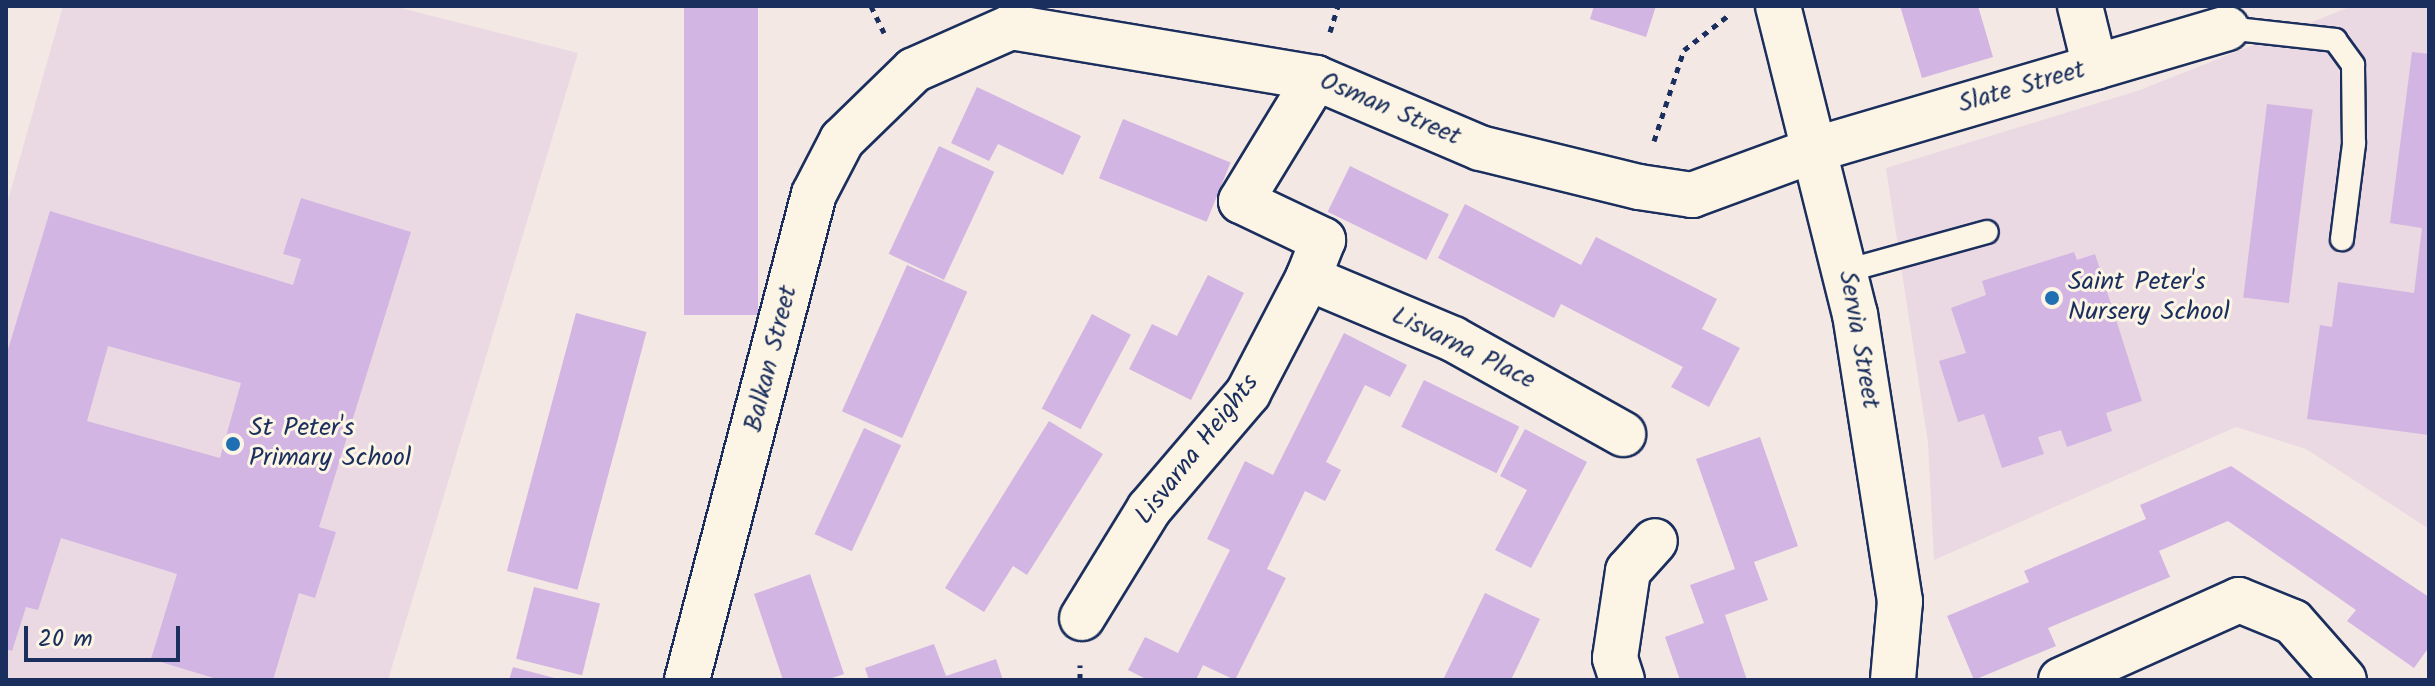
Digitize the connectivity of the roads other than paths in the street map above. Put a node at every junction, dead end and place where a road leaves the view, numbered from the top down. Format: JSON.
{"nodes":[{"id":1,"x":1778,"y":6,"type":"edge"},
{"id":2,"x":2080,"y":6,"type":"edge"},
{"id":3,"x":2227,"y":28,"type":"joint"},
{"id":4,"x":2095,"y":67,"type":"junction"},
{"id":5,"x":914,"y":70,"type":"joint"},
{"id":6,"x":1316,"y":78,"type":"junction"},
{"id":7,"x":1817,"y":149,"type":"junction"},
{"id":8,"x":1987,"y":232,"type":"dead end"},
{"id":9,"x":2342,"y":239,"type":"dead end"},
{"id":10,"x":1846,"y":271,"type":"junction"},
{"id":11,"x":1308,"y":278,"type":"junction"},
{"id":12,"x":1623,"y":434,"type":"dead end"},
{"id":13,"x":1655,"y":541,"type":"dead end"},
{"id":14,"x":1082,"y":618,"type":"dead end"},
{"id":15,"x":2067,"y":679,"type":"edge"},
{"id":16,"x":687,"y":680,"type":"edge"},
{"id":17,"x":1622,"y":680,"type":"edge"},
{"id":18,"x":1893,"y":680,"type":"edge"},
{"id":19,"x":2344,"y":680,"type":"edge"}],
"edges":[{"from":1,"to":7,"type":"street","name":"Servia Street"},
{"from":2,"to":4,"type":"street"},
{"from":3,"to":4,"type":"street","name":"Slate Street"},
{"from":3,"to":9,"type":"lane"},
{"from":4,"to":7,"type":"street","name":"Slate Street"},
{"from":5,"to":6,"type":"street","name":"Osman Street"},
{"from":5,"to":16,"type":"street","name":"Balkan Street"},
{"from":6,"to":7,"type":"street","name":"Osman Street"},
{"from":6,"to":11,"type":"street"},
{"from":7,"to":10,"type":"street","name":"Servia Street"},
{"from":8,"to":10,"type":"lane"},
{"from":10,"to":18,"type":"street","name":"Servia Street"},
{"from":11,"to":12,"type":"street","name":"Lisvarna Place"},
{"from":11,"to":14,"type":"street","name":"Lisvarna Heights"},
{"from":13,"to":17,"type":"street"},
{"from":15,"to":19,"type":"street"}]}
